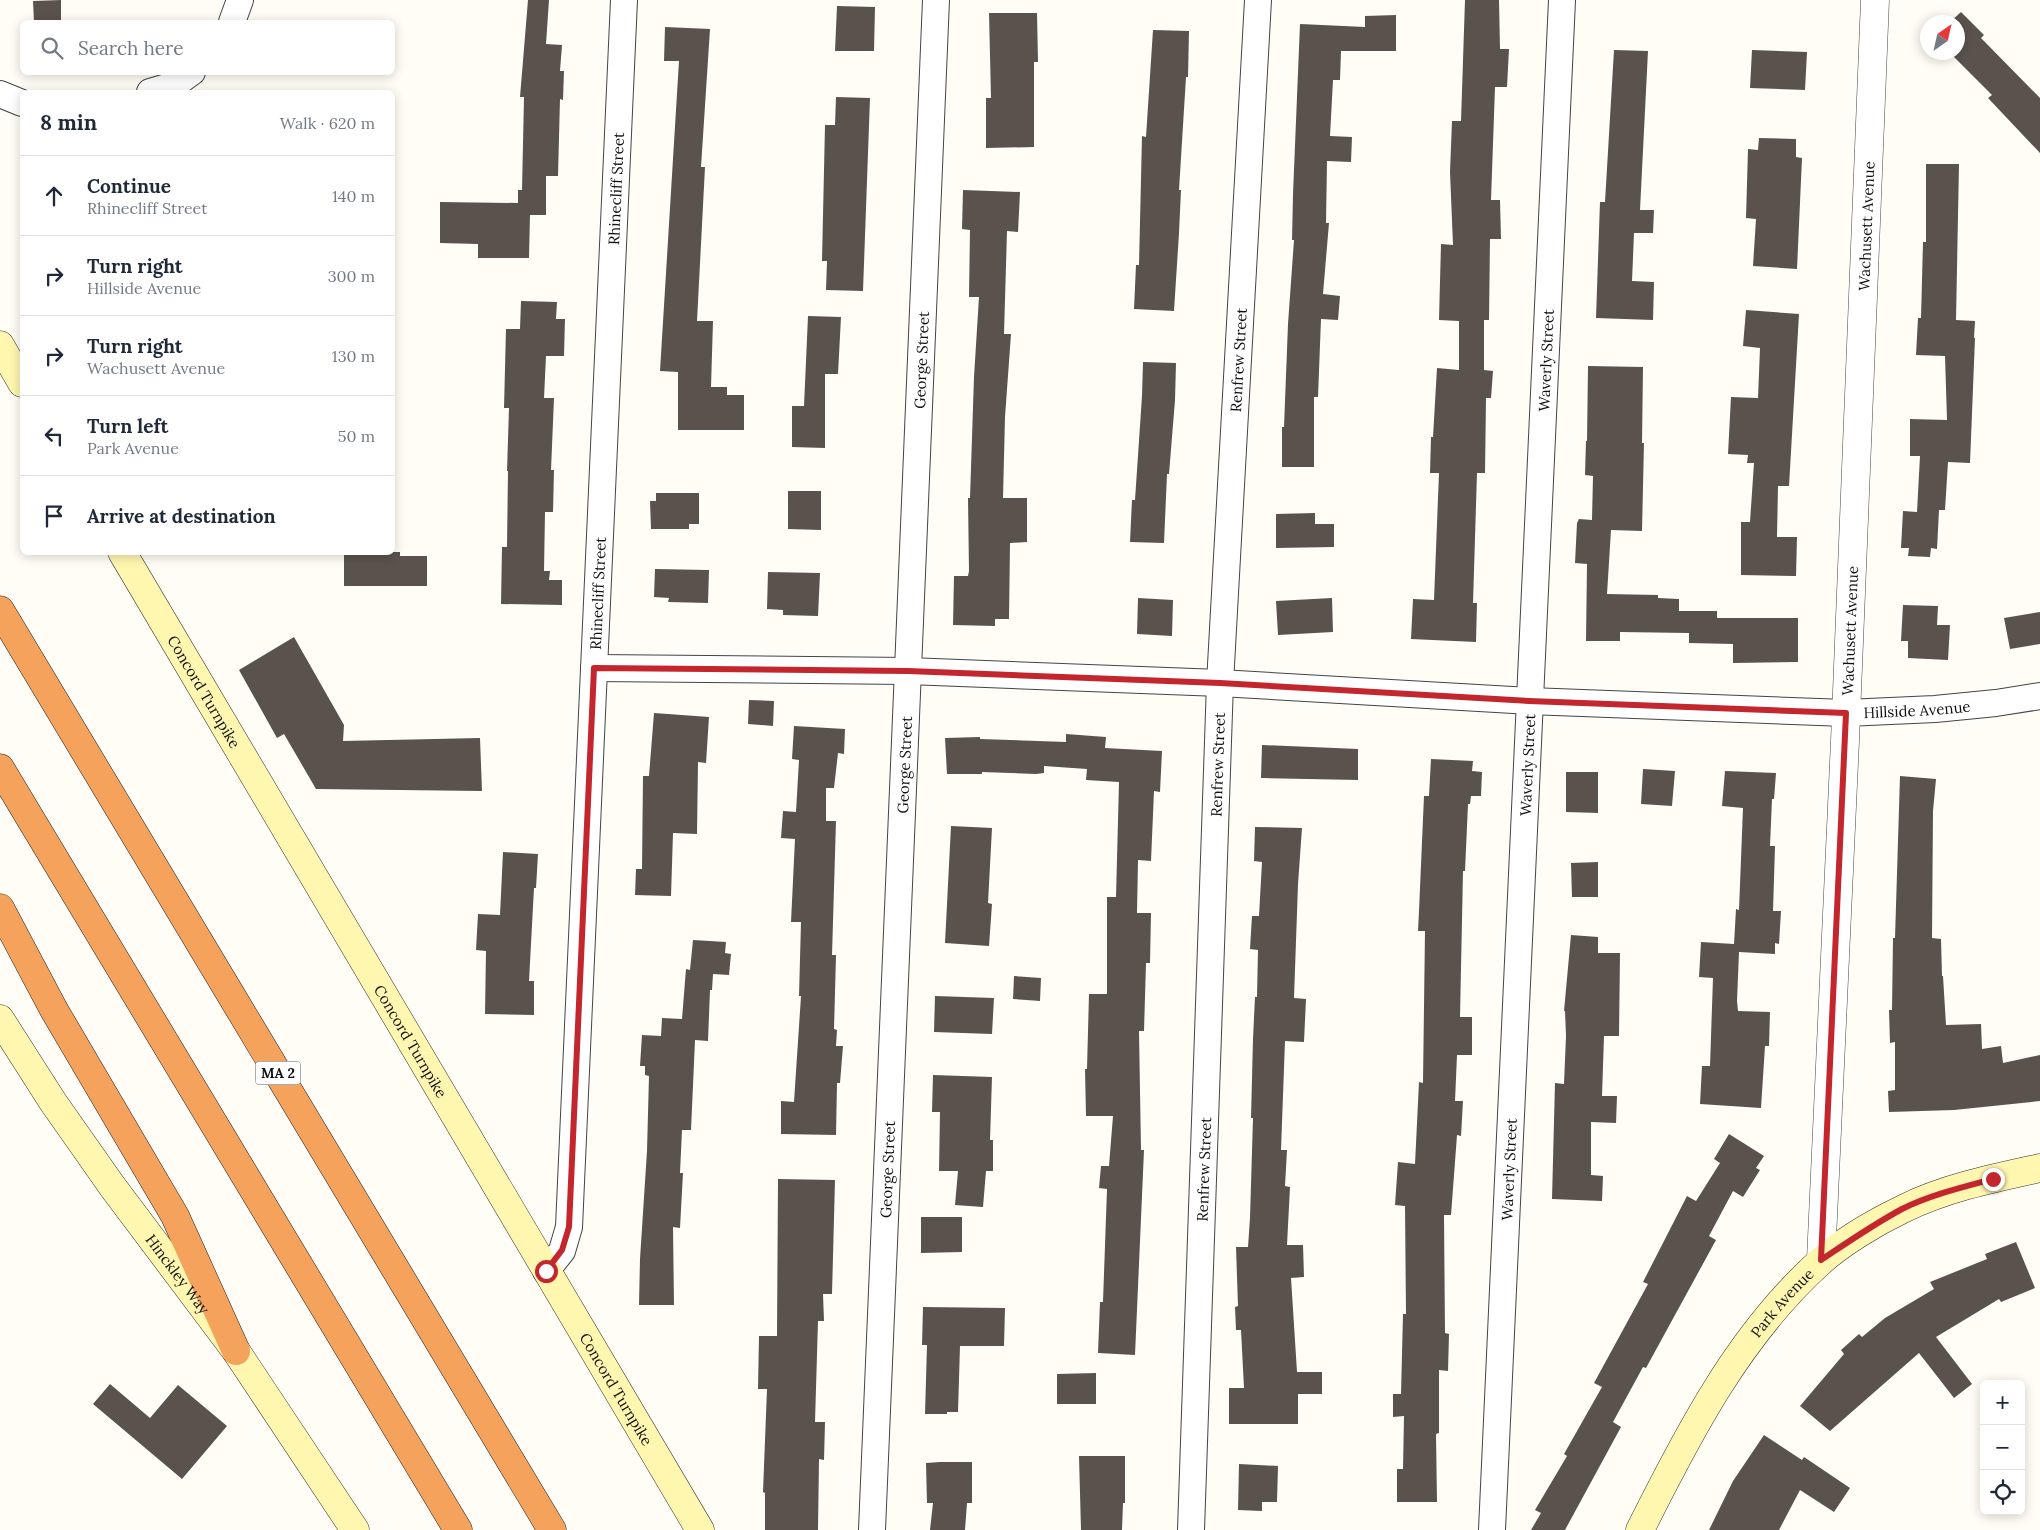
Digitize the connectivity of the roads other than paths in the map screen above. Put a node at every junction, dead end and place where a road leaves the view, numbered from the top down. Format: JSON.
{"nodes":[{"id":1,"x":240,"y":0,"type":"edge"},
{"id":2,"x":624,"y":0,"type":"edge"},
{"id":3,"x":936,"y":0,"type":"edge"},
{"id":4,"x":1258,"y":0,"type":"edge"},
{"id":5,"x":1562,"y":0,"type":"edge"},
{"id":6,"x":1875,"y":0,"type":"edge"},
{"id":7,"x":233,"y":20,"type":"edge"},
{"id":8,"x":188,"y":75,"type":"edge"},
{"id":9,"x":157,"y":90,"type":"edge"},
{"id":10,"x":0,"y":94,"type":"edge"},
{"id":11,"x":20,"y":102,"type":"edge"},
{"id":12,"x":0,"y":345,"type":"edge"},
{"id":13,"x":20,"y":380,"type":"edge"},
{"id":14,"x":124,"y":555,"type":"edge"},
{"id":15,"x":1,"y":611,"type":"edge"},
{"id":16,"x":594,"y":668,"type":"junction"},
{"id":17,"x":908,"y":671,"type":"junction"},
{"id":18,"x":1220,"y":683,"type":"junction"},
{"id":19,"x":2040,"y":696,"type":"edge"},
{"id":20,"x":1529,"y":701,"type":"junction"},
{"id":21,"x":1846,"y":713,"type":"junction"},
{"id":22,"x":0,"y":768,"type":"edge"},
{"id":23,"x":0,"y":908,"type":"edge"},
{"id":24,"x":0,"y":1019,"type":"edge"},
{"id":25,"x":2040,"y":1168,"type":"edge"},
{"id":26,"x":1821,"y":1260,"type":"junction"},
{"id":27,"x":546,"y":1271,"type":"junction"},
{"id":28,"x":236,"y":1350,"type":"junction"},
{"id":29,"x":355,"y":1530,"type":"edge"},
{"id":30,"x":458,"y":1530,"type":"edge"},
{"id":31,"x":552,"y":1530,"type":"edge"},
{"id":32,"x":700,"y":1530,"type":"edge"},
{"id":33,"x":872,"y":1530,"type":"edge"},
{"id":34,"x":1191,"y":1530,"type":"edge"},
{"id":35,"x":1492,"y":1530,"type":"edge"},
{"id":36,"x":1640,"y":1530,"type":"edge"}],
"edges":[{"from":1,"to":7,"type":"street"},
{"from":2,"to":16,"type":"street","name":"Rhinecliff Street"},
{"from":3,"to":17,"type":"street","name":"George Street"},
{"from":4,"to":18,"type":"street","name":"Renfrew Street"},
{"from":5,"to":20,"type":"street","name":"Waverly Street"},
{"from":6,"to":21,"type":"street","name":"Wachusett Avenue"},
{"from":8,"to":9,"type":"street"},
{"from":10,"to":11,"type":"street"},
{"from":12,"to":13,"type":"main road"},
{"from":14,"to":27,"type":"main road","name":"Concord Turnpike"},
{"from":15,"to":31,"type":"highway","number":"MA 2"},
{"from":16,"to":17,"type":"street","name":"Hillside Avenue"},
{"from":16,"to":27,"type":"street","name":"Rhinecliff Street"},
{"from":17,"to":18,"type":"street","name":"Hillside Avenue"},
{"from":17,"to":33,"type":"street","name":"George Street"},
{"from":18,"to":20,"type":"street","name":"Hillside Avenue"},
{"from":18,"to":34,"type":"street","name":"Renfrew Street"},
{"from":19,"to":21,"type":"street","name":"Hillside Avenue"},
{"from":20,"to":21,"type":"street","name":"Hillside Avenue"},
{"from":20,"to":35,"type":"street","name":"Waverly Street"},
{"from":21,"to":26,"type":"street","name":"Wachusett Avenue"},
{"from":22,"to":30,"type":"highway"},
{"from":23,"to":28,"type":"highway"},
{"from":24,"to":28,"type":"main road","name":"Hinckley Way"},
{"from":25,"to":26,"type":"main road","name":"Park Avenue"},
{"from":26,"to":36,"type":"main road","name":"Park Avenue"},
{"from":27,"to":32,"type":"main road","name":"Concord Turnpike"},
{"from":28,"to":29,"type":"main road","name":"Hinckley Way"}]}
